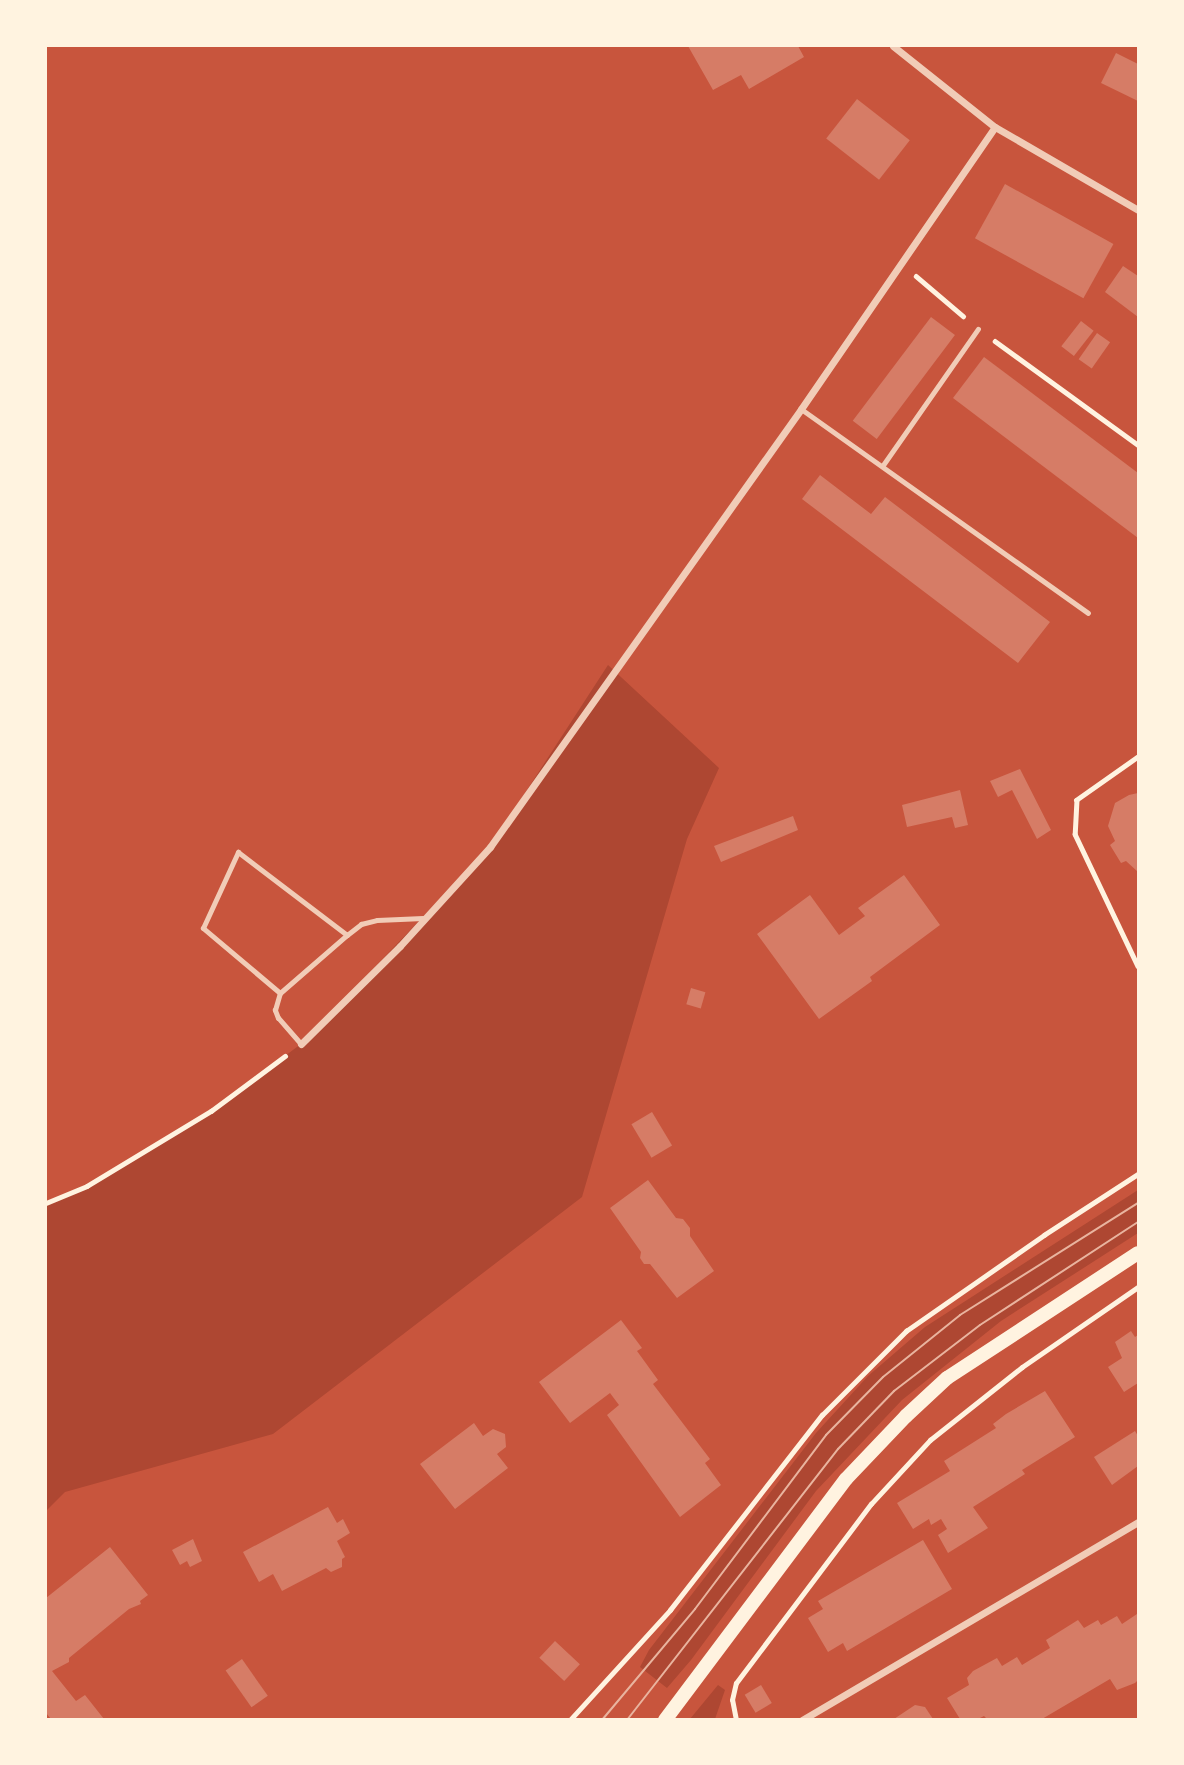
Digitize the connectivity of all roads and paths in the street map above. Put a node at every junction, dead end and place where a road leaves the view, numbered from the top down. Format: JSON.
{"nodes":[{"id":1,"x":893,"y":46,"type":"edge"},
{"id":2,"x":995,"y":127,"type":"junction"},
{"id":3,"x":1139,"y":210,"type":"edge"},
{"id":4,"x":901,"y":264,"type":"junction"},
{"id":5,"x":978,"y":329,"type":"junction"},
{"id":6,"x":801,"y":409,"type":"junction"},
{"id":7,"x":1139,"y":445,"type":"edge"},
{"id":8,"x":883,"y":465,"type":"junction"},
{"id":9,"x":1088,"y":614,"type":"dead end"},
{"id":10,"x":1139,"y":757,"type":"edge"},
{"id":11,"x":423,"y":918,"type":"junction"},
{"id":12,"x":347,"y":935,"type":"junction"},
{"id":13,"x":1139,"y":966,"type":"edge"},
{"id":14,"x":280,"y":993,"type":"junction"},
{"id":15,"x":301,"y":1044,"type":"junction"},
{"id":16,"x":1139,"y":1174,"type":"edge"},
{"id":17,"x":46,"y":1203,"type":"edge"},
{"id":18,"x":1139,"y":1253,"type":"edge"},
{"id":19,"x":1139,"y":1287,"type":"edge"},
{"id":20,"x":1139,"y":1522,"type":"edge"},
{"id":21,"x":570,"y":1720,"type":"edge"},
{"id":22,"x":665,"y":1720,"type":"edge"},
{"id":23,"x":736,"y":1720,"type":"edge"},
{"id":24,"x":802,"y":1720,"type":"edge"}],
"edges":[{"from":1,"to":2,"type":"street"},
{"from":2,"to":3,"type":"street"},
{"from":2,"to":4,"type":"street"},
{"from":4,"to":5,"type":"path"},
{"from":4,"to":6,"type":"street"},
{"from":5,"to":7,"type":"path"},
{"from":5,"to":8,"type":"lane"},
{"from":6,"to":8,"type":"lane"},
{"from":6,"to":11,"type":"street"},
{"from":8,"to":9,"type":"lane"},
{"from":10,"to":13,"type":"path"},
{"from":11,"to":12,"type":"lane"},
{"from":11,"to":15,"type":"street"},
{"from":12,"to":14,"type":"lane"},
{"from":12,"to":14,"type":"lane"},
{"from":14,"to":15,"type":"lane"},
{"from":15,"to":17,"type":"path"},
{"from":16,"to":21,"type":"path"},
{"from":18,"to":22,"type":"main road"},
{"from":19,"to":23,"type":"path"},
{"from":20,"to":24,"type":"street"}]}
